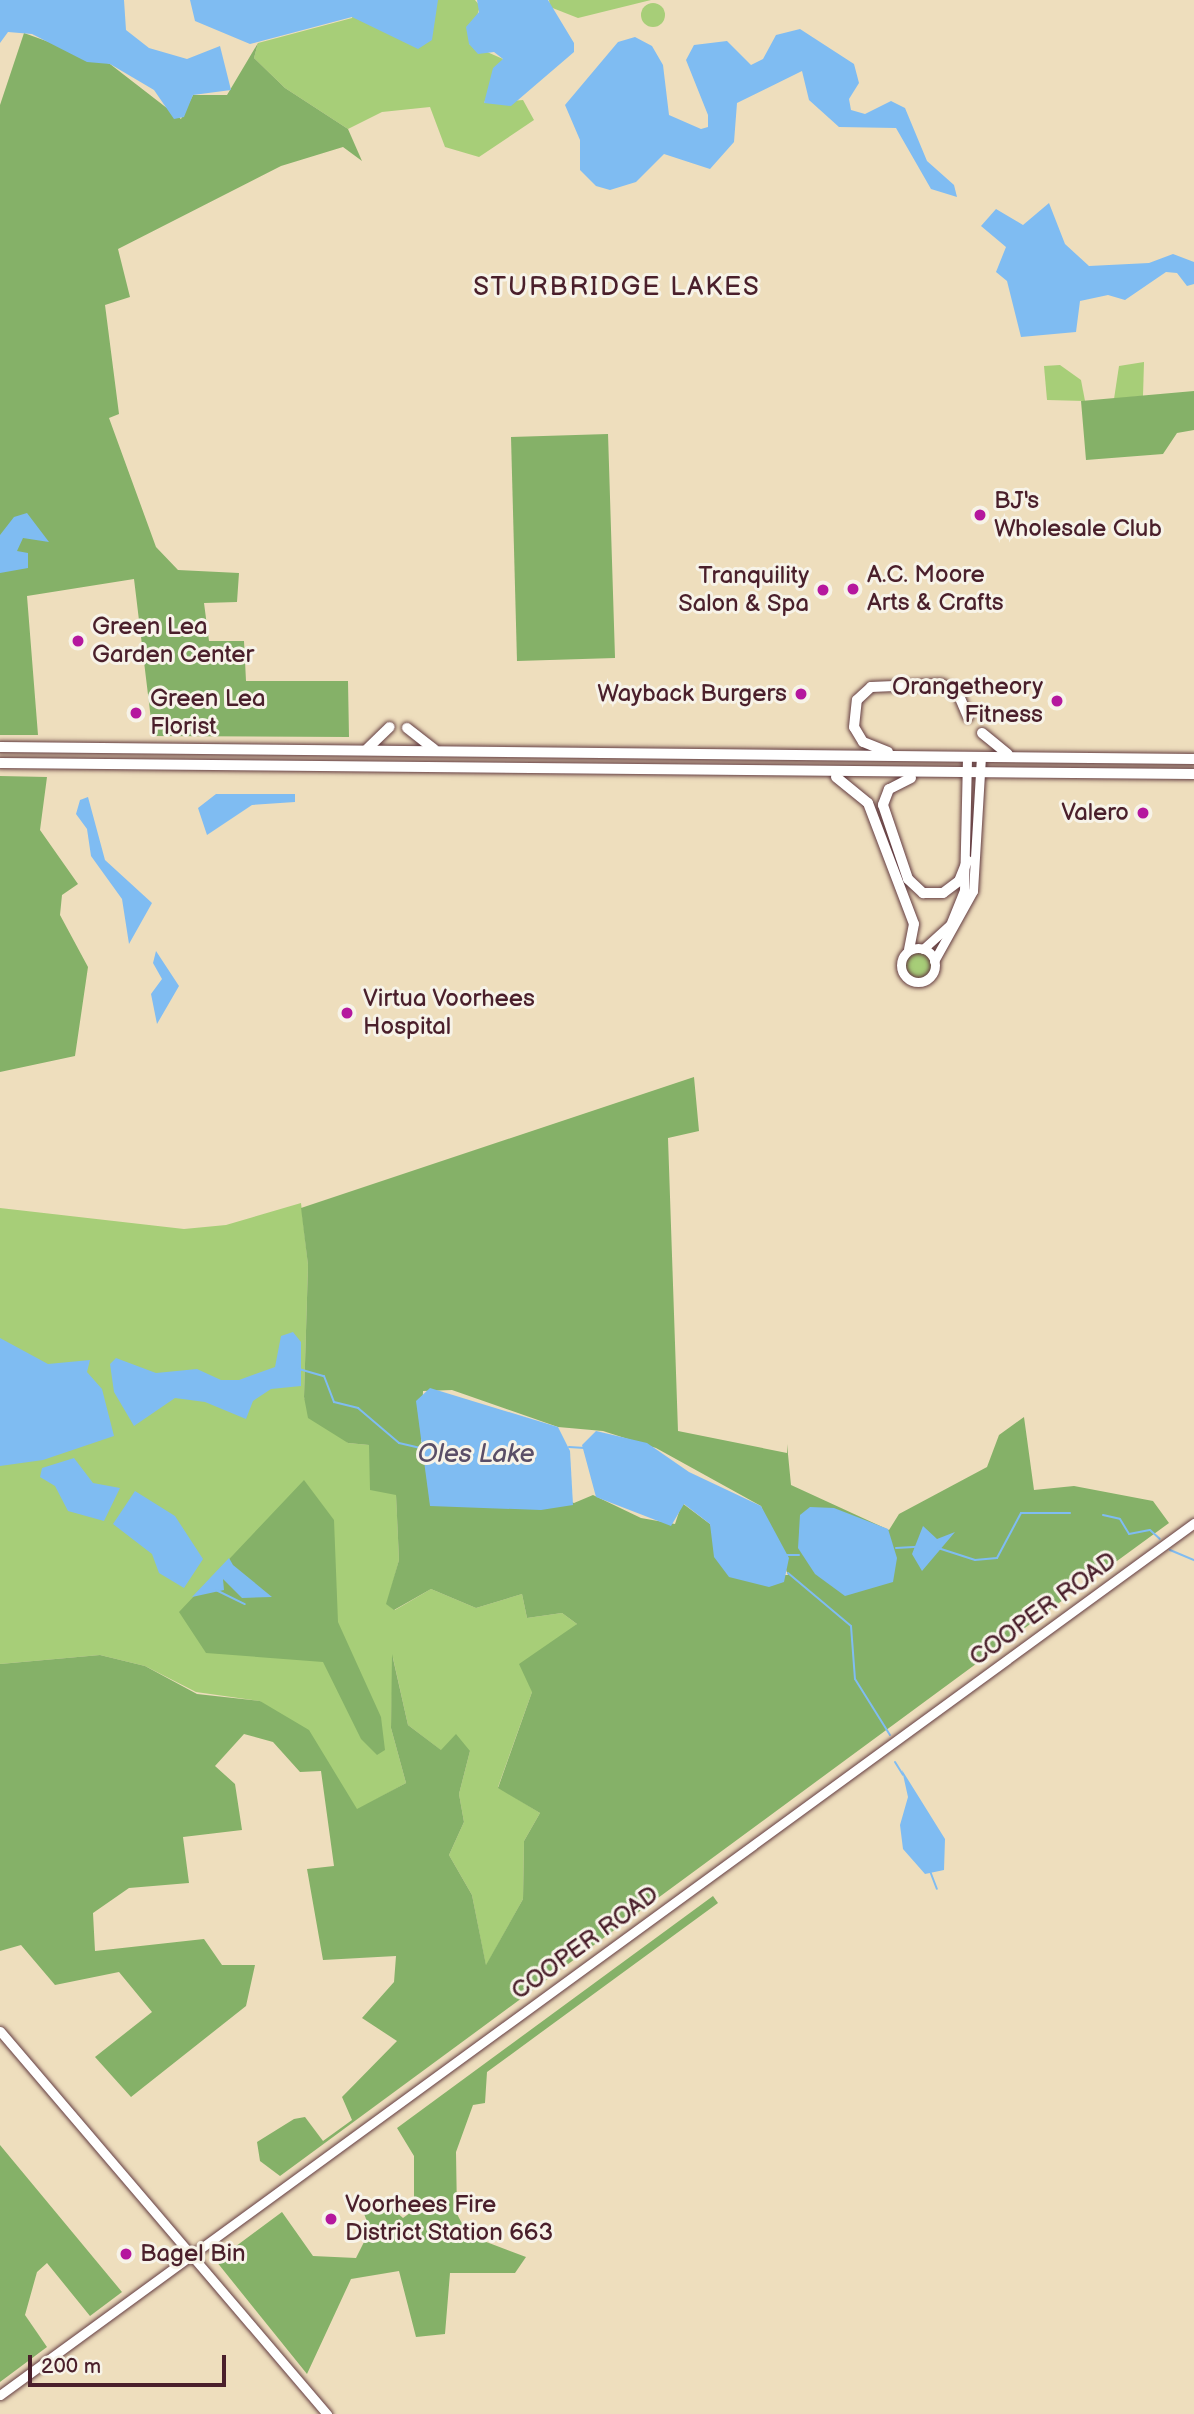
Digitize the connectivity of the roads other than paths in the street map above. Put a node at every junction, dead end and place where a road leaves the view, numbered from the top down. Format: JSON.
{"nodes":[{"id":1,"x":968,"y":717,"type":"dead end"},
{"id":2,"x":390,"y":727,"type":"dead end"},
{"id":3,"x":407,"y":728,"type":"dead end"},
{"id":4,"x":982,"y":733,"type":"dead end"},
{"id":5,"x":0,"y":747,"type":"edge"},
{"id":6,"x":367,"y":749,"type":"junction"},
{"id":7,"x":436,"y":750,"type":"junction"},
{"id":8,"x":907,"y":757,"type":"junction"},
{"id":9,"x":967,"y":757,"type":"junction"},
{"id":10,"x":981,"y":757,"type":"junction"},
{"id":11,"x":1017,"y":757,"type":"junction"},
{"id":12,"x":1194,"y":759,"type":"edge"},
{"id":13,"x":0,"y":763,"type":"edge"},
{"id":14,"x":939,"y":774,"type":"junction"},
{"id":15,"x":967,"y":774,"type":"junction"},
{"id":16,"x":1194,"y":774,"type":"edge"},
{"id":17,"x":816,"y":775,"type":"junction"},
{"id":18,"x":981,"y":775,"type":"junction"},
{"id":19,"x":967,"y":861,"type":"junction"},
{"id":20,"x":923,"y":949,"type":"junction"},
{"id":21,"x":909,"y":950,"type":"junction"},
{"id":22,"x":934,"y":961,"type":"junction"},
{"id":23,"x":1194,"y":1523,"type":"edge"},
{"id":24,"x":0,"y":2031,"type":"edge"},
{"id":25,"x":193,"y":2255,"type":"junction"},
{"id":26,"x":0,"y":2395,"type":"edge"},
{"id":27,"x":327,"y":2414,"type":"edge"}],
"edges":[{"from":1,"to":8,"type":"highway"},
{"from":2,"to":6,"type":"highway"},
{"from":3,"to":7,"type":"highway"},
{"from":4,"to":11,"type":"highway"},
{"from":5,"to":6,"type":"highway"},
{"from":6,"to":7,"type":"highway"},
{"from":7,"to":8,"type":"highway"},
{"from":8,"to":9,"type":"highway"},
{"from":9,"to":10,"type":"highway"},
{"from":9,"to":15,"type":"street"},
{"from":10,"to":11,"type":"highway"},
{"from":10,"to":18,"type":"street"},
{"from":11,"to":12,"type":"highway"},
{"from":13,"to":17,"type":"highway"},
{"from":14,"to":15,"type":"highway"},
{"from":14,"to":17,"type":"highway"},
{"from":14,"to":19,"type":"highway"},
{"from":15,"to":18,"type":"highway"},
{"from":15,"to":19,"type":"street"},
{"from":16,"to":18,"type":"highway"},
{"from":17,"to":21,"type":"highway"},
{"from":18,"to":22,"type":"street"},
{"from":19,"to":20,"type":"street"},
{"from":20,"to":21,"type":"street"},
{"from":20,"to":22,"type":"street"},
{"from":21,"to":22,"type":"street"},
{"from":23,"to":25,"type":"street","name":"COOPER ROAD"},
{"from":24,"to":25,"type":"street"},
{"from":25,"to":26,"type":"street","name":"COOPER ROAD"},
{"from":25,"to":27,"type":"street"}]}
